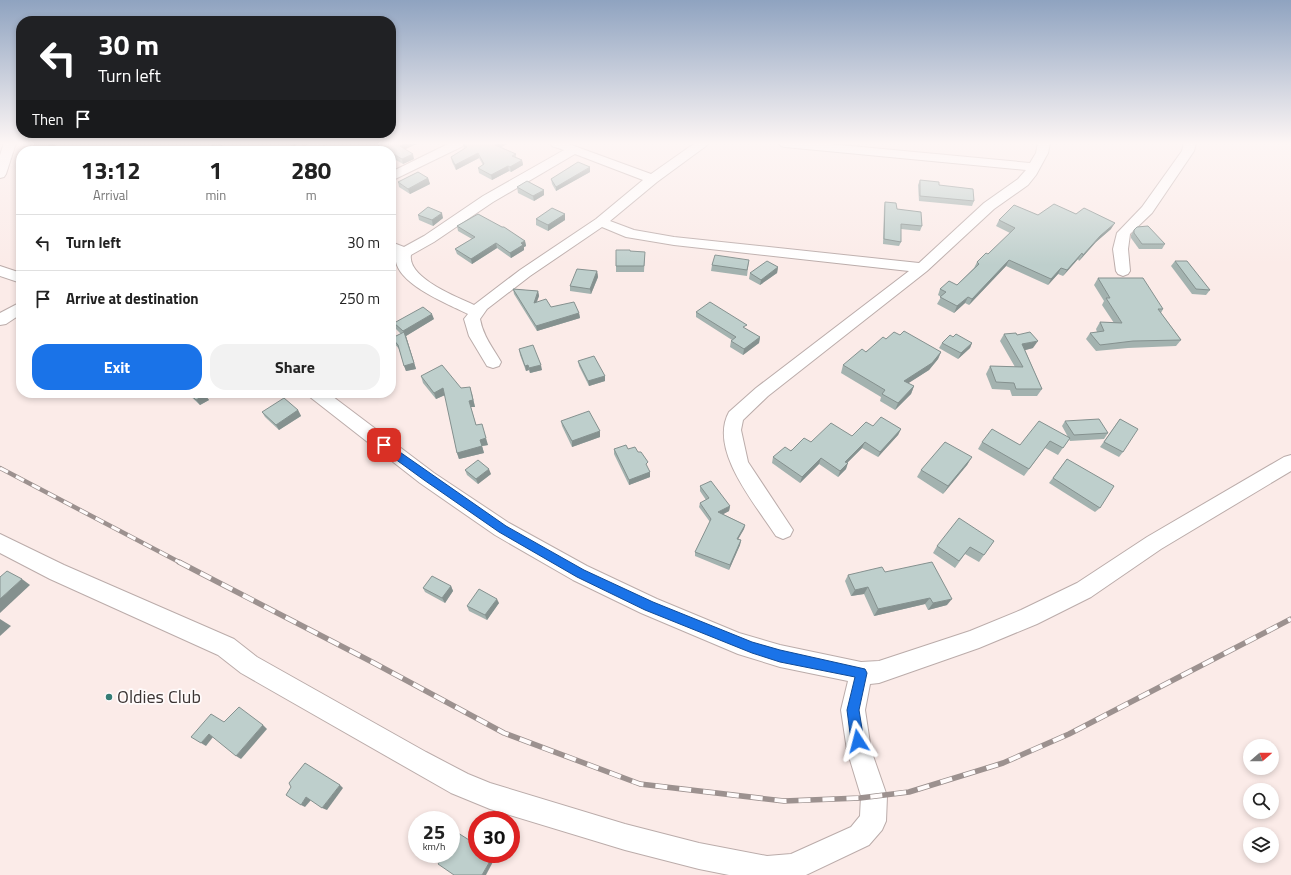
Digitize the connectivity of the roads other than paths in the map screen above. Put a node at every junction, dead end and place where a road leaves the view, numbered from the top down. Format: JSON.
{"nodes":[{"id":1,"x":514,"y":184,"type":"edge"},
{"id":2,"x":647,"y":184,"type":"edge"},
{"id":3,"x":1020,"y":184,"type":"edge"},
{"id":4,"x":1165,"y":184,"type":"edge"},
{"id":5,"x":601,"y":222,"type":"junction"},
{"id":6,"x":397,"y":250,"type":"edge"},
{"id":7,"x":922,"y":268,"type":"junction"},
{"id":8,"x":0,"y":271,"type":"edge"},
{"id":9,"x":1123,"y":271,"type":"dead end"},
{"id":10,"x":16,"y":276,"type":"edge"},
{"id":11,"x":16,"y":310,"type":"edge"},
{"id":12,"x":477,"y":312,"type":"junction"},
{"id":13,"x":0,"y":320,"type":"edge"},
{"id":14,"x":493,"y":362,"type":"dead end"},
{"id":15,"x":323,"y":398,"type":"edge"},
{"id":16,"x":1291,"y":462,"type":"edge"},
{"id":17,"x":783,"y":530,"type":"dead end"},
{"id":18,"x":0,"y":543,"type":"edge"},
{"id":19,"x":861,"y":673,"type":"junction"}],
"edges":[{"from":1,"to":6,"type":"street"},
{"from":2,"to":5,"type":"street"},
{"from":3,"to":7,"type":"street"},
{"from":4,"to":9,"type":"street"},
{"from":5,"to":7,"type":"street"},
{"from":5,"to":12,"type":"street"},
{"from":6,"to":12,"type":"street"},
{"from":7,"to":17,"type":"street"},
{"from":8,"to":10,"type":"street"},
{"from":11,"to":13,"type":"street"},
{"from":12,"to":14,"type":"street"},
{"from":15,"to":19,"type":"street"},
{"from":16,"to":19,"type":"street"},
{"from":18,"to":19,"type":"street"}]}
